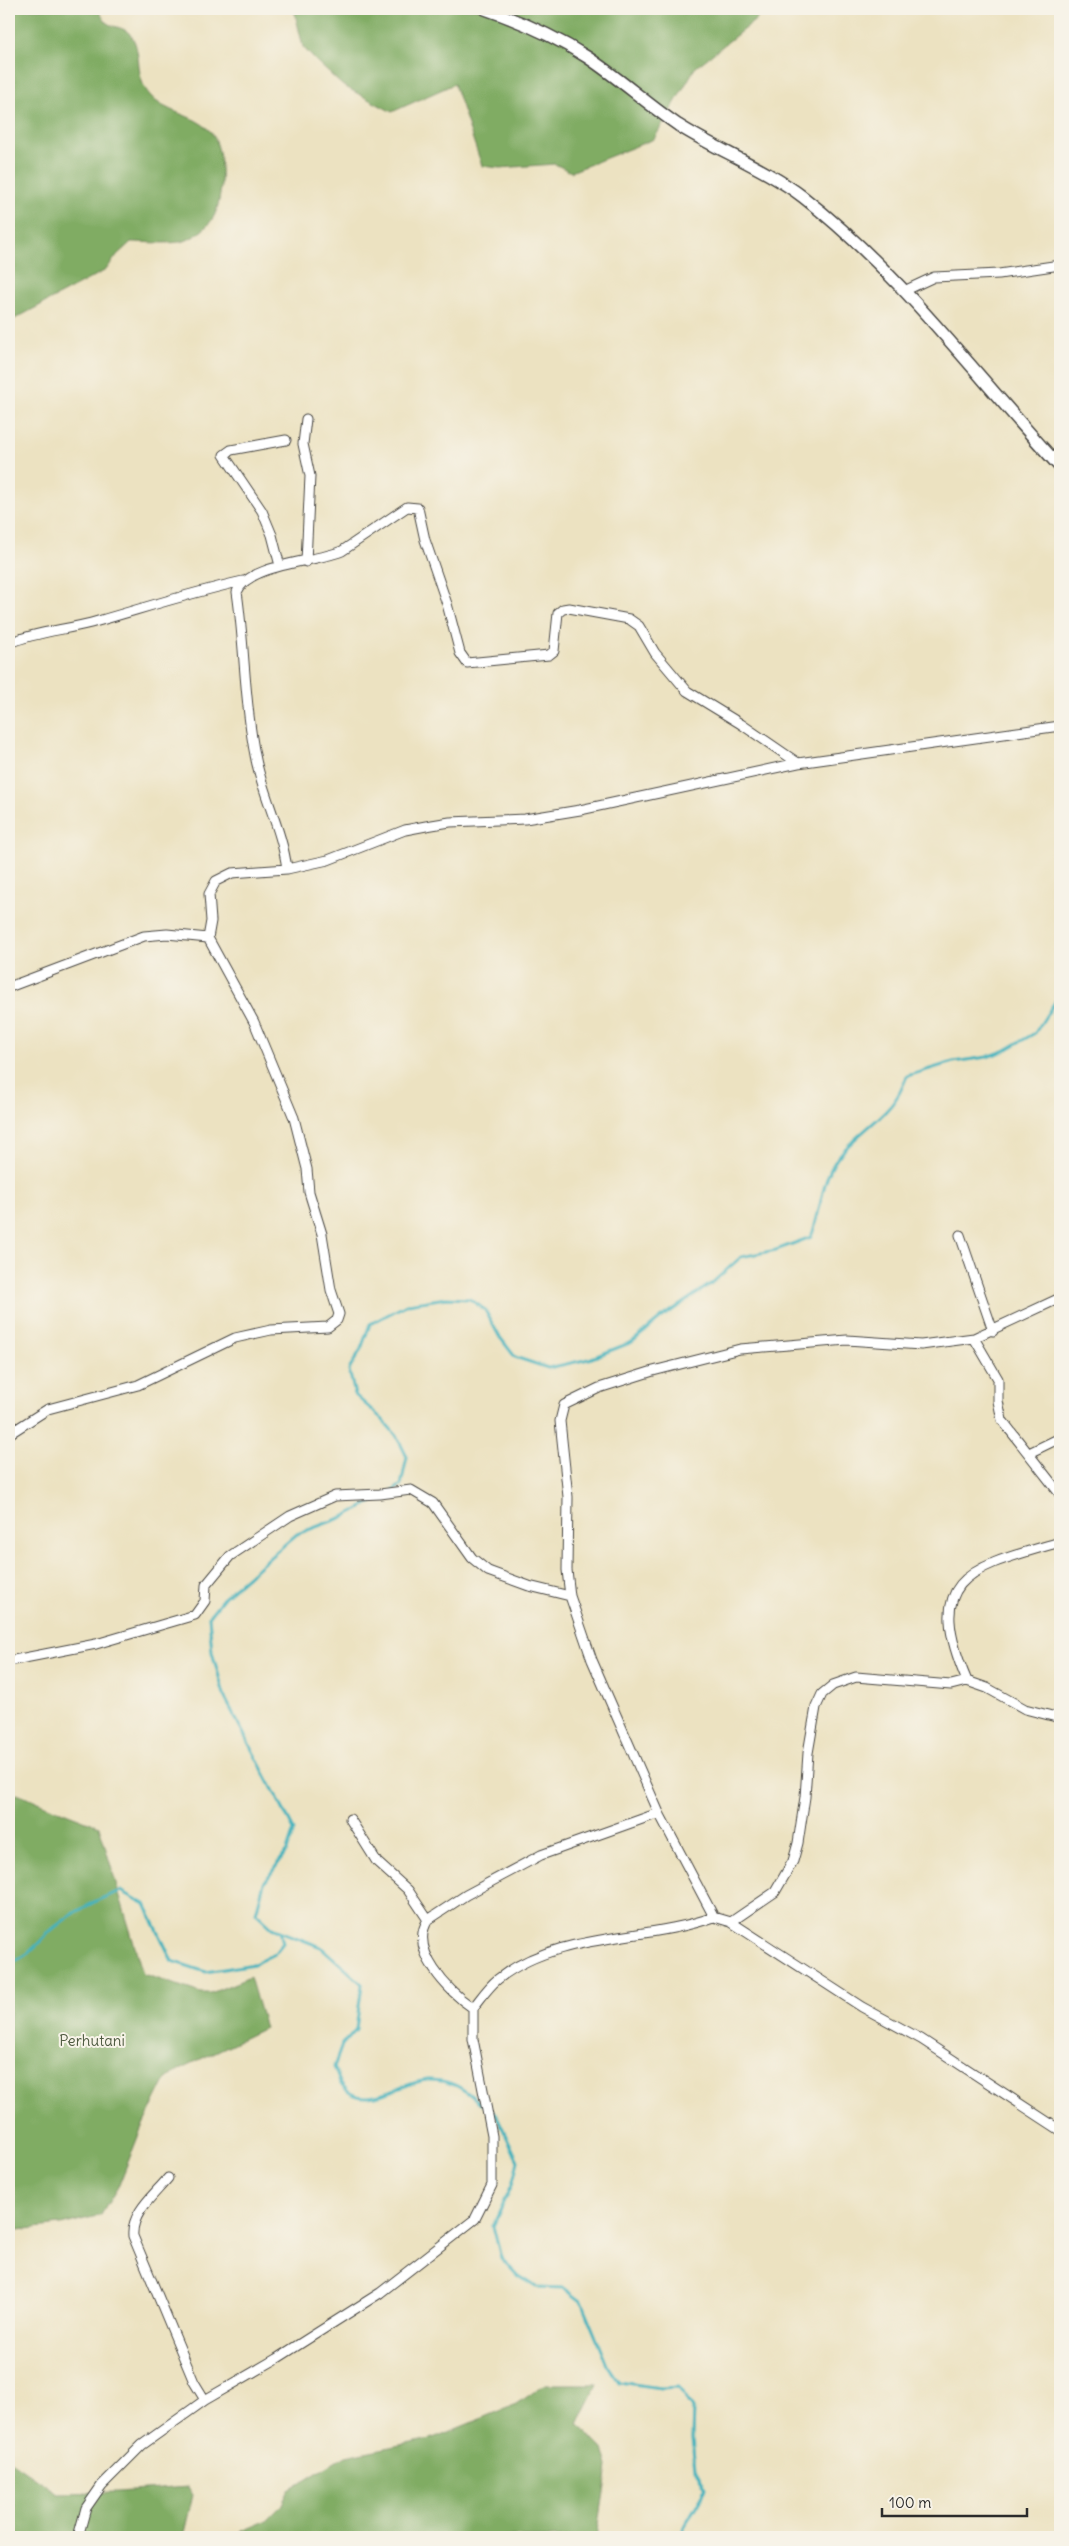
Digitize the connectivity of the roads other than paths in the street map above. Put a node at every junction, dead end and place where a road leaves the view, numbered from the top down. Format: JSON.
{"nodes":[{"id":1,"x":485,"y":9,"type":"edge"},
{"id":2,"x":1060,"y":265,"type":"edge"},
{"id":3,"x":904,"y":291,"type":"junction"},
{"id":4,"x":306,"y":419,"type":"dead end"},
{"id":5,"x":286,"y":440,"type":"dead end"},
{"id":6,"x":1060,"y":467,"type":"edge"},
{"id":7,"x":306,"y":562,"type":"junction"},
{"id":8,"x":280,"y":566,"type":"junction"},
{"id":9,"x":243,"y":582,"type":"junction"},
{"id":10,"x":9,"y":643,"type":"edge"},
{"id":11,"x":1060,"y":726,"type":"edge"},
{"id":12,"x":798,"y":763,"type":"junction"},
{"id":13,"x":288,"y":868,"type":"junction"},
{"id":14,"x":208,"y":938,"type":"junction"},
{"id":15,"x":9,"y":987,"type":"edge"},
{"id":16,"x":960,"y":1235,"type":"dead end"},
{"id":17,"x":1060,"y":1298,"type":"edge"},
{"id":18,"x":993,"y":1331,"type":"junction"},
{"id":19,"x":974,"y":1338,"type":"junction"},
{"id":20,"x":9,"y":1434,"type":"edge"},
{"id":21,"x":1060,"y":1438,"type":"edge"},
{"id":22,"x":1029,"y":1454,"type":"junction"},
{"id":23,"x":1060,"y":1494,"type":"edge"},
{"id":24,"x":1060,"y":1542,"type":"edge"},
{"id":25,"x":570,"y":1596,"type":"junction"},
{"id":26,"x":9,"y":1661,"type":"edge"},
{"id":27,"x":967,"y":1681,"type":"junction"},
{"id":28,"x":1060,"y":1718,"type":"edge"},
{"id":29,"x":659,"y":1813,"type":"junction"},
{"id":30,"x":350,"y":1819,"type":"dead end"},
{"id":31,"x":714,"y":1917,"type":"junction"},
{"id":32,"x":428,"y":1920,"type":"junction"},
{"id":33,"x":731,"y":1922,"type":"junction"},
{"id":34,"x":473,"y":2008,"type":"junction"},
{"id":35,"x":1060,"y":2130,"type":"edge"},
{"id":36,"x":168,"y":2178,"type":"dead end"},
{"id":37,"x":205,"y":2400,"type":"junction"},
{"id":38,"x":78,"y":2537,"type":"edge"}],
"edges":[{"from":1,"to":3,"type":"street"},
{"from":2,"to":3,"type":"street"},
{"from":3,"to":6,"type":"street"},
{"from":4,"to":7,"type":"street"},
{"from":5,"to":8,"type":"street"},
{"from":7,"to":8,"type":"street"},
{"from":7,"to":12,"type":"street"},
{"from":8,"to":9,"type":"street"},
{"from":9,"to":10,"type":"street"},
{"from":9,"to":13,"type":"street"},
{"from":11,"to":12,"type":"street"},
{"from":12,"to":13,"type":"street"},
{"from":13,"to":14,"type":"street"},
{"from":14,"to":15,"type":"street"},
{"from":14,"to":20,"type":"street"},
{"from":16,"to":18,"type":"street"},
{"from":17,"to":18,"type":"street"},
{"from":18,"to":19,"type":"street"},
{"from":19,"to":22,"type":"street"},
{"from":19,"to":25,"type":"street"},
{"from":21,"to":22,"type":"street"},
{"from":22,"to":23,"type":"street"},
{"from":24,"to":27,"type":"street"},
{"from":25,"to":26,"type":"street"},
{"from":25,"to":29,"type":"street"},
{"from":27,"to":28,"type":"street"},
{"from":27,"to":33,"type":"street"},
{"from":29,"to":31,"type":"street"},
{"from":29,"to":32,"type":"street"},
{"from":30,"to":32,"type":"street"},
{"from":31,"to":33,"type":"street"},
{"from":31,"to":34,"type":"street"},
{"from":32,"to":34,"type":"street"},
{"from":33,"to":35,"type":"street"},
{"from":34,"to":37,"type":"street"},
{"from":36,"to":37,"type":"street"},
{"from":37,"to":38,"type":"street"}]}
